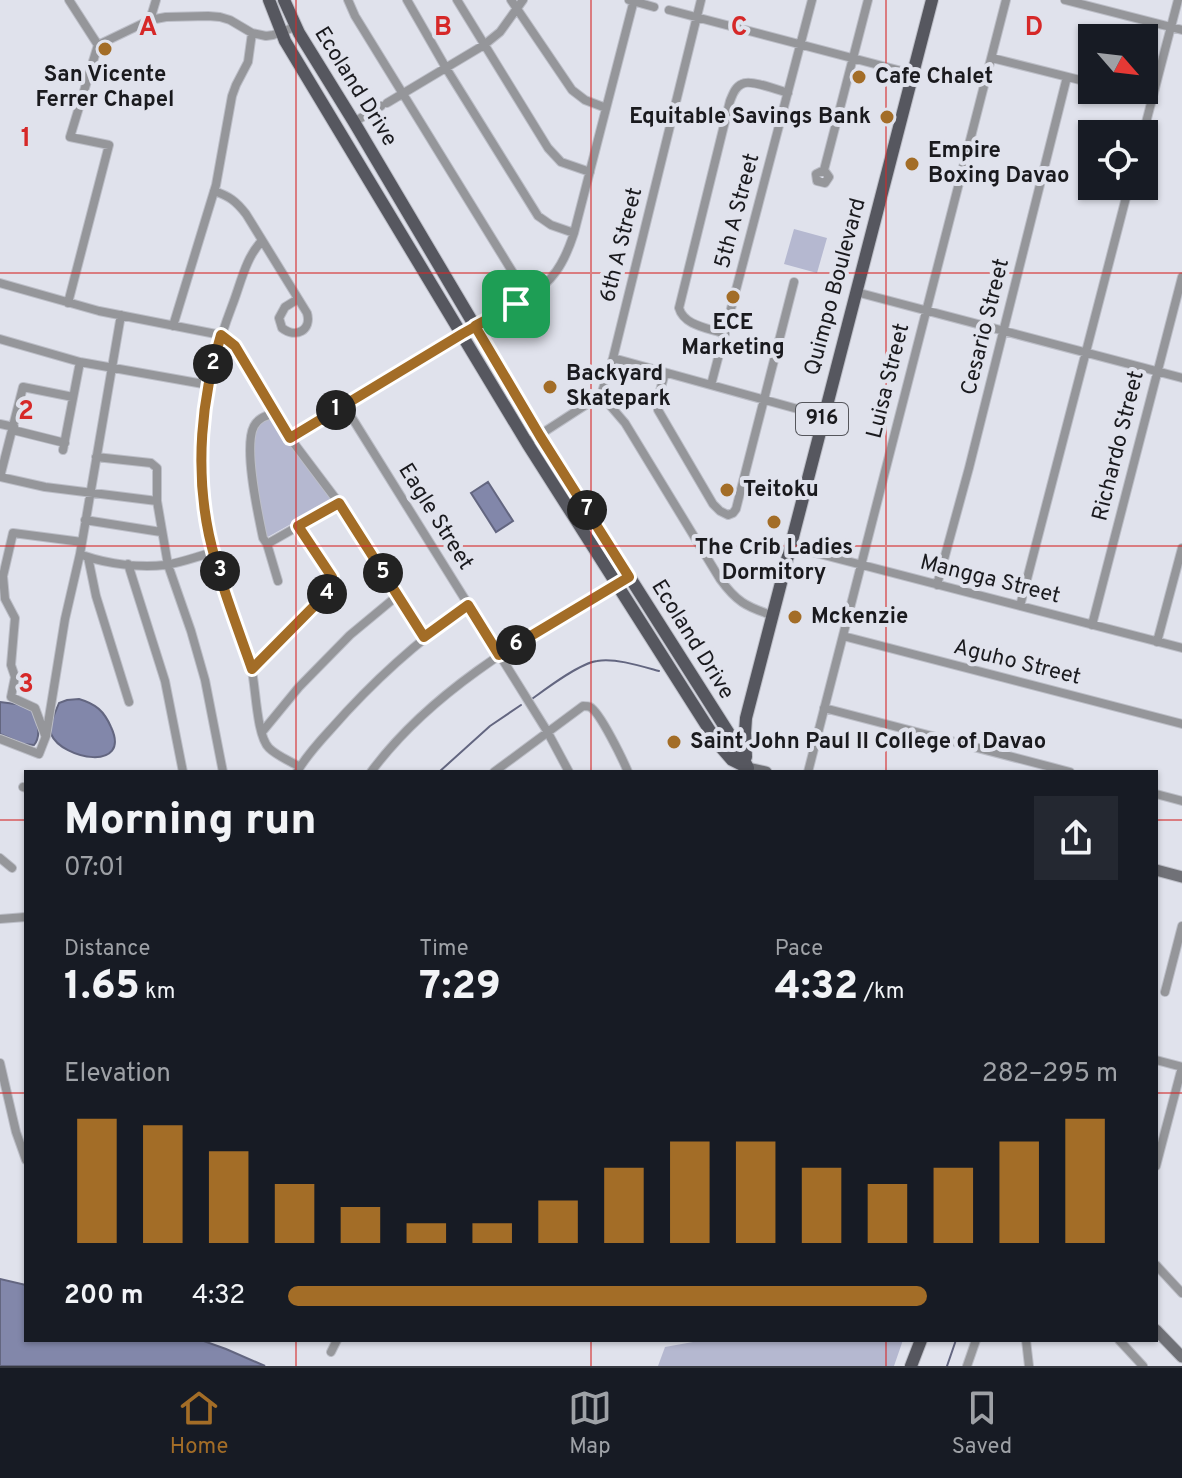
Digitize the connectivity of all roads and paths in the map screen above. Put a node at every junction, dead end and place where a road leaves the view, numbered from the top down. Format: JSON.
{"nodes":[{"id":1,"x":69,"y":0,"type":"edge"},
{"id":2,"x":156,"y":0,"type":"edge"},
{"id":3,"x":269,"y":0,"type":"edge"},
{"id":4,"x":284,"y":0,"type":"edge"},
{"id":5,"x":348,"y":0,"type":"edge"},
{"id":6,"x":407,"y":0,"type":"edge"},
{"id":7,"x":457,"y":0,"type":"edge"},
{"id":8,"x":511,"y":0,"type":"edge"},
{"id":9,"x":523,"y":0,"type":"edge"},
{"id":10,"x":632,"y":0,"type":"edge"},
{"id":11,"x":701,"y":0,"type":"edge"},
{"id":12,"x":812,"y":0,"type":"edge"},
{"id":13,"x":868,"y":0,"type":"edge"},
{"id":14,"x":932,"y":0,"type":"edge"},
{"id":15,"x":1006,"y":0,"type":"edge"},
{"id":16,"x":1065,"y":0,"type":"edge"},
{"id":17,"x":1178,"y":0,"type":"edge"},
{"id":18,"x":654,"y":7,"type":"dead end"},
{"id":19,"x":517,"y":9,"type":"junction"},
{"id":20,"x":669,"y":10,"type":"dead end"},
{"id":21,"x":696,"y":18,"type":"junction"},
{"id":22,"x":150,"y":20,"type":"junction"},
{"id":23,"x":295,"y":27,"type":"junction"},
{"id":24,"x":1171,"y":27,"type":"junction"},
{"id":25,"x":1182,"y":30,"type":"edge"},
{"id":26,"x":252,"y":33,"type":"junction"},
{"id":27,"x":280,"y":33,"type":"junction"},
{"id":28,"x":98,"y":45,"type":"junction"},
{"id":29,"x":484,"y":45,"type":"junction"},
{"id":30,"x":800,"y":45,"type":"junction"},
{"id":31,"x":992,"y":58,"type":"junction"},
{"id":32,"x":853,"y":59,"type":"junction"},
{"id":33,"x":446,"y":68,"type":"junction"},
{"id":34,"x":913,"y":74,"type":"junction"},
{"id":35,"x":1158,"y":76,"type":"edge"},
{"id":36,"x":1067,"y":77,"type":"junction"},
{"id":37,"x":1078,"y":80,"type":"edge"},
{"id":38,"x":403,"y":93,"type":"junction"},
{"id":39,"x":788,"y":93,"type":"junction"},
{"id":40,"x":606,"y":108,"type":"junction"},
{"id":41,"x":354,"y":122,"type":"junction"},
{"id":42,"x":824,"y":170,"type":"dead end"},
{"id":43,"x":590,"y":172,"type":"junction"},
{"id":44,"x":214,"y":191,"type":"junction"},
{"id":45,"x":1125,"y":200,"type":"edge"},
{"id":46,"x":574,"y":233,"type":"junction"},
{"id":47,"x":262,"y":241,"type":"junction"},
{"id":48,"x":1182,"y":277,"type":"edge"},
{"id":49,"x":794,"y":282,"type":"dead end"},
{"id":50,"x":0,"y":283,"type":"edge"},
{"id":51,"x":856,"y":292,"type":"junction"},
{"id":52,"x":528,"y":297,"type":"junction"},
{"id":53,"x":298,"y":299,"type":"dead end"},
{"id":54,"x":68,"y":303,"type":"junction"},
{"id":55,"x":926,"y":311,"type":"junction"},
{"id":56,"x":121,"y":315,"type":"junction"},
{"id":57,"x":173,"y":326,"type":"junction"},
{"id":58,"x":475,"y":326,"type":"junction"},
{"id":59,"x":1003,"y":331,"type":"junction"},
{"id":60,"x":462,"y":334,"type":"junction"},
{"id":61,"x":725,"y":334,"type":"junction"},
{"id":62,"x":221,"y":335,"type":"junction"},
{"id":63,"x":0,"y":339,"type":"edge"},
{"id":64,"x":1086,"y":353,"type":"junction"},
{"id":65,"x":613,"y":358,"type":"junction"},
{"id":66,"x":80,"y":362,"type":"junction"},
{"id":67,"x":111,"y":368,"type":"junction"},
{"id":68,"x":1157,"y":371,"type":"junction"},
{"id":69,"x":665,"y":373,"type":"junction"},
{"id":70,"x":1182,"y":378,"type":"edge"},
{"id":71,"x":209,"y":385,"type":"junction"},
{"id":72,"x":711,"y":385,"type":"junction"},
{"id":73,"x":601,"y":395,"type":"junction"},
{"id":74,"x":73,"y":397,"type":"junction"},
{"id":75,"x":764,"y":400,"type":"junction"},
{"id":76,"x":344,"y":405,"type":"junction"},
{"id":77,"x":274,"y":413,"type":"junction"},
{"id":78,"x":823,"y":416,"type":"junction"},
{"id":79,"x":0,"y":424,"type":"edge"},
{"id":80,"x":14,"y":428,"type":"junction"},
{"id":81,"x":540,"y":436,"type":"junction"},
{"id":82,"x":290,"y":438,"type":"junction"},
{"id":83,"x":527,"y":443,"type":"junction"},
{"id":84,"x":96,"y":457,"type":"junction"},
{"id":85,"x":0,"y":477,"type":"edge"},
{"id":86,"x":90,"y":492,"type":"junction"},
{"id":87,"x":157,"y":501,"type":"junction"},
{"id":88,"x":339,"y":503,"type":"junction"},
{"id":89,"x":85,"y":520,"type":"junction"},
{"id":90,"x":298,"y":526,"type":"junction"},
{"id":91,"x":161,"y":532,"type":"junction"},
{"id":92,"x":82,"y":542,"type":"junction"},
{"id":93,"x":267,"y":544,"type":"junction"},
{"id":94,"x":789,"y":546,"type":"junction"},
{"id":95,"x":1182,"y":548,"type":"edge"},
{"id":96,"x":214,"y":552,"type":"junction"},
{"id":97,"x":84,"y":556,"type":"junction"},
{"id":98,"x":128,"y":564,"type":"junction"},
{"id":99,"x":168,"y":565,"type":"junction"},
{"id":100,"x":861,"y":565,"type":"junction"},
{"id":101,"x":629,"y":577,"type":"junction"},
{"id":102,"x":278,"y":581,"type":"dead end"},
{"id":103,"x":616,"y":584,"type":"junction"},
{"id":104,"x":937,"y":585,"type":"junction"},
{"id":105,"x":397,"y":596,"type":"junction"},
{"id":106,"x":468,"y":605,"type":"junction"},
{"id":107,"x":1020,"y":606,"type":"junction"},
{"id":108,"x":772,"y":615,"type":"junction"},
{"id":109,"x":1092,"y":625,"type":"junction"},
{"id":110,"x":843,"y":636,"type":"junction"},
{"id":111,"x":424,"y":637,"type":"junction"},
{"id":112,"x":1157,"y":642,"type":"junction"},
{"id":113,"x":1182,"y":648,"type":"edge"},
{"id":114,"x":499,"y":655,"type":"junction"},
{"id":115,"x":252,"y":669,"type":"junction"},
{"id":116,"x":129,"y":702,"type":"dead end"},
{"id":117,"x":824,"y":708,"type":"junction"},
{"id":118,"x":745,"y":723,"type":"junction"},
{"id":119,"x":1182,"y":724,"type":"edge"},
{"id":120,"x":547,"y":731,"type":"junction"},
{"id":121,"x":262,"y":732,"type":"junction"},
{"id":122,"x":46,"y":736,"type":"junction"},
{"id":123,"x":0,"y":739,"type":"edge"},
{"id":124,"x":737,"y":746,"type":"junction"},
{"id":125,"x":731,"y":766,"type":"edge"},
{"id":126,"x":298,"y":769,"type":"edge"},
{"id":127,"x":183,"y":770,"type":"edge"},
{"id":128,"x":223,"y":770,"type":"edge"},
{"id":129,"x":372,"y":770,"type":"edge"},
{"id":130,"x":497,"y":770,"type":"edge"},
{"id":131,"x":568,"y":770,"type":"edge"},
{"id":132,"x":627,"y":770,"type":"edge"},
{"id":133,"x":748,"y":770,"type":"edge"},
{"id":134,"x":808,"y":770,"type":"edge"},
{"id":135,"x":1062,"y":770,"type":"edge"},
{"id":136,"x":1158,"y":795,"type":"edge"},
{"id":137,"x":1182,"y":801,"type":"edge"},
{"id":138,"x":0,"y":858,"type":"edge"},
{"id":139,"x":12,"y":868,"type":"dead end"},
{"id":140,"x":1158,"y":870,"type":"edge"},
{"id":141,"x":1182,"y":875,"type":"edge"},
{"id":142,"x":24,"y":917,"type":"edge"},
{"id":143,"x":0,"y":919,"type":"edge"},
{"id":144,"x":1181,"y":931,"type":"edge"},
{"id":145,"x":1169,"y":990,"type":"dead end"},
{"id":146,"x":1158,"y":1061,"type":"edge"},
{"id":147,"x":0,"y":1063,"type":"edge"},
{"id":148,"x":1182,"y":1067,"type":"edge"},
{"id":149,"x":24,"y":1154,"type":"edge"},
{"id":150,"x":1158,"y":1158,"type":"edge"},
{"id":151,"x":1158,"y":1267,"type":"edge"},
{"id":152,"x":1182,"y":1293,"type":"edge"},
{"id":153,"x":1158,"y":1332,"type":"edge"},
{"id":154,"x":336,"y":1342,"type":"edge"},
{"id":155,"x":920,"y":1342,"type":"edge"},
{"id":156,"x":975,"y":1342,"type":"edge"},
{"id":157,"x":1026,"y":1342,"type":"edge"},
{"id":158,"x":1121,"y":1342,"type":"edge"},
{"id":159,"x":331,"y":1352,"type":"dead end"},
{"id":160,"x":1182,"y":1357,"type":"edge"},
{"id":161,"x":911,"y":1366,"type":"edge"},
{"id":162,"x":967,"y":1366,"type":"edge"},
{"id":163,"x":1029,"y":1366,"type":"edge"},
{"id":164,"x":1143,"y":1366,"type":"edge"}],
"edges":[{"from":1,"to":28,"type":"street"},
{"from":2,"to":22,"type":"street"},
{"from":3,"to":27,"type":"main road","name":"Ecoland Drive"},
{"from":4,"to":23,"type":"main road","name":"Ecoland Drive"},
{"from":5,"to":38,"type":"street"},
{"from":6,"to":33,"type":"street"},
{"from":7,"to":29,"type":"street"},
{"from":8,"to":19,"type":"street"},
{"from":9,"to":19,"type":"street"},
{"from":10,"to":18,"type":"street"},
{"from":10,"to":40,"type":"street"},
{"from":11,"to":21,"type":"street","name":"6th A Street"},
{"from":12,"to":30,"type":"street","name":"5th A Street"},
{"from":13,"to":32,"type":"street"},
{"from":14,"to":34,"type":"main road","name":"Quimpo Boulevard","number":"916"},
{"from":15,"to":31,"type":"street","name":"Luisa Street"},
{"from":16,"to":24,"type":"street"},
{"from":17,"to":24,"type":"street"},
{"from":19,"to":29,"type":"street"},
{"from":19,"to":40,"type":"street"},
{"from":20,"to":21,"type":"street"},
{"from":21,"to":30,"type":"street"},
{"from":21,"to":65,"type":"street","name":"6th A Street"},
{"from":22,"to":26,"type":"street"},
{"from":22,"to":28,"type":"street"},
{"from":23,"to":27,"type":"street"},
{"from":23,"to":41,"type":"main road","name":"Ecoland Drive"},
{"from":24,"to":25,"type":"street"},
{"from":24,"to":35,"type":"street"},
{"from":26,"to":27,"type":"street"},
{"from":26,"to":44,"type":"street"},
{"from":27,"to":60,"type":"main road","name":"Ecoland Drive"},
{"from":28,"to":54,"type":"street"},
{"from":29,"to":33,"type":"street"},
{"from":29,"to":43,"type":"street"},
{"from":30,"to":32,"type":"street"},
{"from":30,"to":39,"type":"street","name":"5th A Street"},
{"from":31,"to":36,"type":"street"},
{"from":31,"to":55,"type":"street","name":"Luisa Street"},
{"from":32,"to":34,"type":"street"},
{"from":32,"to":42,"type":"street"},
{"from":33,"to":38,"type":"street"},
{"from":33,"to":46,"type":"street"},
{"from":34,"to":51,"type":"main road","name":"Quimpo Boulevard","number":"916"},
{"from":36,"to":37,"type":"street"},
{"from":36,"to":59,"type":"street","name":"Cesario Street"},
{"from":38,"to":41,"type":"street"},
{"from":38,"to":52,"type":"street"},
{"from":39,"to":61,"type":"street","name":"5th A Street"},
{"from":39,"to":61,"type":"street"},
{"from":40,"to":43,"type":"street"},
{"from":41,"to":58,"type":"main road","name":"Ecoland Drive"},
{"from":43,"to":46,"type":"street"},
{"from":44,"to":47,"type":"street"},
{"from":44,"to":57,"type":"street"},
{"from":45,"to":64,"type":"street"},
{"from":46,"to":52,"type":"street"},
{"from":47,"to":53,"type":"street"},
{"from":47,"to":62,"type":"street"},
{"from":48,"to":68,"type":"street","name":"Richardo Street"},
{"from":49,"to":75,"type":"street"},
{"from":50,"to":54,"type":"street"},
{"from":51,"to":55,"type":"street"},
{"from":51,"to":78,"type":"main road","name":"Quimpo Boulevard","number":"916"},
{"from":52,"to":58,"type":"street"},
{"from":54,"to":56,"type":"street"},
{"from":55,"to":59,"type":"street"},
{"from":55,"to":100,"type":"street","name":"Luisa Street"},
{"from":56,"to":57,"type":"street"},
{"from":56,"to":67,"type":"street"},
{"from":57,"to":62,"type":"street"},
{"from":58,"to":60,"type":"street"},
{"from":58,"to":81,"type":"main road","name":"Ecoland Drive"},
{"from":59,"to":64,"type":"street"},
{"from":59,"to":104,"type":"street","name":"Cesario Street"},
{"from":60,"to":76,"type":"street"},
{"from":60,"to":83,"type":"main road","name":"Ecoland Drive"},
{"from":61,"to":72,"type":"street","name":"5th A Street"},
{"from":62,"to":71,"type":"street"},
{"from":62,"to":77,"type":"street"},
{"from":63,"to":66,"type":"street"},
{"from":64,"to":68,"type":"street"},
{"from":64,"to":107,"type":"street"},
{"from":65,"to":69,"type":"street"},
{"from":65,"to":73,"type":"street","name":"6th A Street"},
{"from":66,"to":67,"type":"street"},
{"from":66,"to":74,"type":"street"},
{"from":67,"to":71,"type":"street"},
{"from":67,"to":84,"type":"street"},
{"from":68,"to":70,"type":"street"},
{"from":68,"to":109,"type":"street","name":"Richardo Street"},
{"from":69,"to":72,"type":"street"},
{"from":69,"to":75,"type":"street"},
{"from":71,"to":96,"type":"street"},
{"from":72,"to":75,"type":"street"},
{"from":73,"to":81,"type":"street"},
{"from":73,"to":108,"type":"street"},
{"from":74,"to":80,"type":"street"},
{"from":74,"to":80,"type":"street"},
{"from":75,"to":78,"type":"street"},
{"from":76,"to":82,"type":"street"},
{"from":76,"to":106,"type":"street","name":"Eagle Street"},
{"from":77,"to":82,"type":"street"},
{"from":77,"to":93,"type":"street"},
{"from":78,"to":94,"type":"main road","name":"Quimpo Boulevard","number":"916"},
{"from":79,"to":80,"type":"street"},
{"from":80,"to":85,"type":"street"},
{"from":81,"to":83,"type":"street"},
{"from":81,"to":101,"type":"main road","name":"Ecoland Drive"},
{"from":82,"to":88,"type":"street"},
{"from":83,"to":103,"type":"main road","name":"Ecoland Drive"},
{"from":84,"to":86,"type":"street"},
{"from":84,"to":87,"type":"street"},
{"from":85,"to":86,"type":"street"},
{"from":86,"to":87,"type":"street"},
{"from":86,"to":89,"type":"street"},
{"from":87,"to":91,"type":"street"},
{"from":88,"to":90,"type":"street"},
{"from":88,"to":105,"type":"street"},
{"from":89,"to":91,"type":"street"},
{"from":89,"to":92,"type":"street"},
{"from":90,"to":93,"type":"street"},
{"from":90,"to":115,"type":"street"},
{"from":91,"to":99,"type":"street"},
{"from":92,"to":97,"type":"street"},
{"from":92,"to":122,"type":"street"},
{"from":93,"to":102,"type":"street"},
{"from":94,"to":100,"type":"street","name":"Mangga Street"},
{"from":94,"to":108,"type":"main road","name":"Quimpo Boulevard","number":"916"},
{"from":95,"to":112,"type":"street"},
{"from":96,"to":99,"type":"street"},
{"from":96,"to":115,"type":"street"},
{"from":97,"to":98,"type":"street"},
{"from":97,"to":116,"type":"street"},
{"from":97,"to":122,"type":"street"},
{"from":98,"to":99,"type":"street"},
{"from":98,"to":127,"type":"street"},
{"from":99,"to":128,"type":"street"},
{"from":100,"to":104,"type":"street","name":"Mangga Street"},
{"from":100,"to":110,"type":"street","name":"Luisa Street"},
{"from":101,"to":103,"type":"street"},
{"from":101,"to":124,"type":"main road","name":"Ecoland Drive"},
{"from":103,"to":114,"type":"street"},
{"from":103,"to":125,"type":"main road","name":"Ecoland Drive"},
{"from":104,"to":107,"type":"street","name":"Mangga Street"},
{"from":105,"to":111,"type":"street"},
{"from":105,"to":121,"type":"street"},
{"from":106,"to":111,"type":"street"},
{"from":106,"to":114,"type":"street","name":"Eagle Street"},
{"from":107,"to":109,"type":"street","name":"Mangga Street"},
{"from":108,"to":118,"type":"main road","name":"Quimpo Boulevard","number":"916"},
{"from":109,"to":112,"type":"street","name":"Mangga Street"},
{"from":110,"to":117,"type":"street","name":"Luisa Street"},
{"from":110,"to":119,"type":"street","name":"Aguho Street"},
{"from":111,"to":126,"type":"street"},
{"from":112,"to":113,"type":"street","name":"Mangga Street"},
{"from":114,"to":120,"type":"street","name":"Eagle Street"},
{"from":114,"to":129,"type":"street"},
{"from":115,"to":121,"type":"street"},
{"from":117,"to":134,"type":"street","name":"Luisa Street"},
{"from":117,"to":135,"type":"street"},
{"from":118,"to":124,"type":"street"},
{"from":118,"to":133,"type":"main road","name":"Quimpo Boulevard","number":"916"},
{"from":120,"to":130,"type":"street"},
{"from":120,"to":131,"type":"street","name":"Eagle Street"},
{"from":120,"to":132,"type":"street"},
{"from":121,"to":126,"type":"street"},
{"from":122,"to":123,"type":"street"},
{"from":124,"to":125,"type":"street"},
{"from":124,"to":133,"type":"main road","name":"Ecoland Drive"},
{"from":125,"to":133,"type":"main road","name":"Ecoland Drive"},
{"from":136,"to":137,"type":"street"},
{"from":138,"to":139,"type":"street"},
{"from":140,"to":141,"type":"street"},
{"from":142,"to":143,"type":"street"},
{"from":144,"to":145,"type":"street"},
{"from":146,"to":148,"type":"street"},
{"from":147,"to":149,"type":"street"},
{"from":148,"to":150,"type":"street"},
{"from":151,"to":152,"type":"street"},
{"from":153,"to":160,"type":"street"},
{"from":154,"to":159,"type":"street"},
{"from":155,"to":161,"type":"main road"},
{"from":156,"to":162,"type":"street"},
{"from":157,"to":163,"type":"street"},
{"from":158,"to":164,"type":"street"}]}
